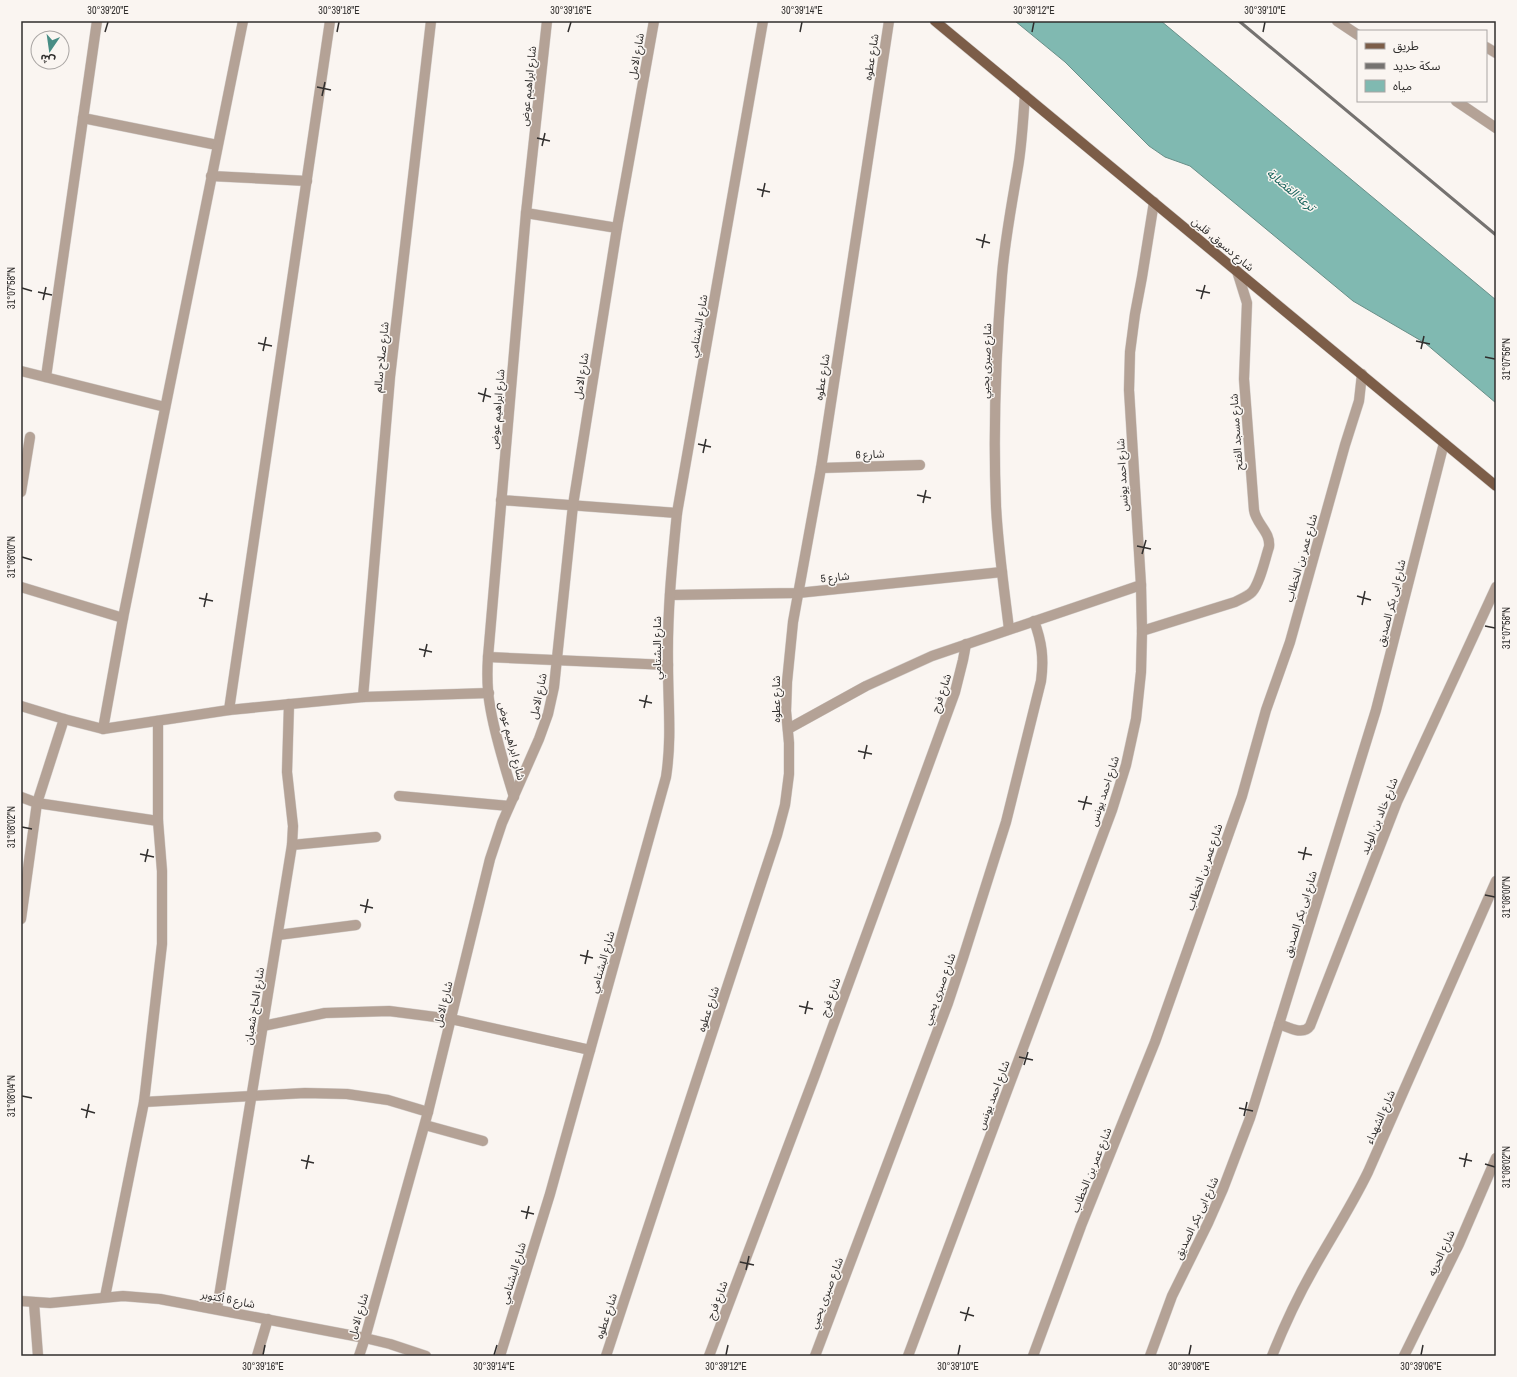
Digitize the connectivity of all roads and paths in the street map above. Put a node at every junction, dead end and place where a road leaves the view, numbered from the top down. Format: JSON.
{"nodes":[{"id":1,"x":97,"y":21,"type":"edge"},
{"id":2,"x":243,"y":21,"type":"edge"},
{"id":3,"x":330,"y":21,"type":"edge"},
{"id":4,"x":431,"y":21,"type":"edge"},
{"id":5,"x":547,"y":21,"type":"edge"},
{"id":6,"x":654,"y":21,"type":"edge"},
{"id":7,"x":763,"y":21,"type":"edge"},
{"id":8,"x":889,"y":21,"type":"edge"},
{"id":9,"x":936,"y":21,"type":"edge"},
{"id":10,"x":1337,"y":21,"type":"edge"},
{"id":11,"x":1357,"y":34,"type":"edge"},
{"id":12,"x":1487,"y":48,"type":"edge"},
{"id":13,"x":1496,"y":53,"type":"edge"},
{"id":14,"x":1025,"y":95,"type":"junction"},
{"id":15,"x":1457,"y":102,"type":"edge"},
{"id":16,"x":83,"y":118,"type":"junction"},
{"id":17,"x":1496,"y":128,"type":"edge"},
{"id":18,"x":217,"y":145,"type":"junction"},
{"id":19,"x":211,"y":176,"type":"junction"},
{"id":20,"x":307,"y":181,"type":"junction"},
{"id":21,"x":1154,"y":202,"type":"junction"},
{"id":22,"x":526,"y":213,"type":"junction"},
{"id":23,"x":617,"y":228,"type":"junction"},
{"id":24,"x":1237,"y":271,"type":"junction"},
{"id":25,"x":21,"y":371,"type":"edge"},
{"id":26,"x":1362,"y":374,"type":"junction"},
{"id":27,"x":46,"y":377,"type":"junction"},
{"id":28,"x":165,"y":407,"type":"junction"},
{"id":29,"x":30,"y":437,"type":"dead end"},
{"id":30,"x":1444,"y":443,"type":"junction"},
{"id":31,"x":920,"y":465,"type":"dead end"},
{"id":32,"x":820,"y":468,"type":"junction"},
{"id":33,"x":1496,"y":486,"type":"edge"},
{"id":34,"x":21,"y":492,"type":"edge"},
{"id":35,"x":501,"y":500,"type":"junction"},
{"id":36,"x":573,"y":505,"type":"junction"},
{"id":37,"x":677,"y":513,"type":"junction"},
{"id":38,"x":1002,"y":572,"type":"junction"},
{"id":39,"x":1141,"y":585,"type":"junction"},
{"id":40,"x":21,"y":587,"type":"edge"},
{"id":41,"x":1496,"y":587,"type":"edge"},
{"id":42,"x":798,"y":593,"type":"junction"},
{"id":43,"x":670,"y":595,"type":"junction"},
{"id":44,"x":123,"y":618,"type":"junction"},
{"id":45,"x":1034,"y":621,"type":"junction"},
{"id":46,"x":1009,"y":629,"type":"junction"},
{"id":47,"x":1142,"y":631,"type":"junction"},
{"id":48,"x":966,"y":644,"type":"junction"},
{"id":49,"x":488,"y":656,"type":"junction"},
{"id":50,"x":557,"y":660,"type":"junction"},
{"id":51,"x":668,"y":665,"type":"junction"},
{"id":52,"x":489,"y":693,"type":"junction"},
{"id":53,"x":363,"y":697,"type":"junction"},
{"id":54,"x":289,"y":704,"type":"junction"},
{"id":55,"x":21,"y":706,"type":"edge"},
{"id":56,"x":229,"y":710,"type":"junction"},
{"id":57,"x":64,"y":719,"type":"junction"},
{"id":58,"x":158,"y":720,"type":"junction"},
{"id":59,"x":104,"y":729,"type":"junction"},
{"id":60,"x":788,"y":729,"type":"junction"},
{"id":61,"x":399,"y":796,"type":"dead end"},
{"id":62,"x":21,"y":797,"type":"edge"},
{"id":63,"x":512,"y":801,"type":"junction"},
{"id":64,"x":37,"y":804,"type":"junction"},
{"id":65,"x":158,"y":821,"type":"junction"},
{"id":66,"x":376,"y":837,"type":"dead end"},
{"id":67,"x":292,"y":846,"type":"junction"},
{"id":68,"x":1496,"y":881,"type":"edge"},
{"id":69,"x":21,"y":919,"type":"edge"},
{"id":70,"x":356,"y":925,"type":"dead end"},
{"id":71,"x":278,"y":935,"type":"junction"},
{"id":72,"x":452,"y":1019,"type":"junction"},
{"id":73,"x":1279,"y":1024,"type":"junction"},
{"id":74,"x":263,"y":1026,"type":"junction"},
{"id":75,"x":590,"y":1050,"type":"junction"},
{"id":76,"x":252,"y":1096,"type":"junction"},
{"id":77,"x":144,"y":1102,"type":"junction"},
{"id":78,"x":428,"y":1112,"type":"junction"},
{"id":79,"x":425,"y":1125,"type":"junction"},
{"id":80,"x":484,"y":1141,"type":"dead end"},
{"id":81,"x":1496,"y":1158,"type":"edge"},
{"id":82,"x":105,"y":1297,"type":"junction"},
{"id":83,"x":21,"y":1301,"type":"edge"},
{"id":84,"x":34,"y":1303,"type":"junction"},
{"id":85,"x":217,"y":1309,"type":"junction"},
{"id":86,"x":268,"y":1319,"type":"junction"},
{"id":87,"x":365,"y":1338,"type":"junction"},
{"id":88,"x":38,"y":1356,"type":"edge"},
{"id":89,"x":257,"y":1356,"type":"edge"},
{"id":90,"x":359,"y":1356,"type":"edge"},
{"id":91,"x":426,"y":1356,"type":"edge"},
{"id":92,"x":500,"y":1356,"type":"edge"},
{"id":93,"x":606,"y":1356,"type":"edge"},
{"id":94,"x":709,"y":1356,"type":"edge"},
{"id":95,"x":815,"y":1356,"type":"edge"},
{"id":96,"x":908,"y":1356,"type":"edge"},
{"id":97,"x":1033,"y":1356,"type":"edge"},
{"id":98,"x":1150,"y":1356,"type":"edge"},
{"id":99,"x":1272,"y":1356,"type":"edge"},
{"id":100,"x":1404,"y":1356,"type":"edge"}],
"edges":[{"from":1,"to":16,"type":"street"},
{"from":2,"to":18,"type":"street"},
{"from":3,"to":20,"type":"street"},
{"from":4,"to":53,"type":"street","name":"شارع صلاح سالم"},
{"from":5,"to":22,"type":"street","name":"شارع ابراهيم عوض"},
{"from":6,"to":23,"type":"street","name":"شارع الامل"},
{"from":7,"to":37,"type":"street","name":"شارع البشتامي"},
{"from":8,"to":32,"type":"street","name":"شارع عطوه"},
{"from":9,"to":14,"type":"main road","name":"شارع دسوق, قلين"},
{"from":10,"to":11,"type":"street"},
{"from":12,"to":13,"type":"street"},
{"from":14,"to":21,"type":"main road","name":"شارع دسوق, قلين"},
{"from":14,"to":38,"type":"street","name":"شارع صبرى يحيي"},
{"from":15,"to":17,"type":"street"},
{"from":16,"to":18,"type":"street"},
{"from":16,"to":27,"type":"street"},
{"from":18,"to":19,"type":"street"},
{"from":19,"to":20,"type":"street"},
{"from":19,"to":28,"type":"street"},
{"from":20,"to":56,"type":"street"},
{"from":21,"to":24,"type":"main road","name":"شارع دسوق, قلين"},
{"from":21,"to":39,"type":"street","name":"شارع احمد يونس"},
{"from":22,"to":23,"type":"street"},
{"from":22,"to":35,"type":"street","name":"شارع ابراهيم عوض"},
{"from":23,"to":36,"type":"street","name":"شارع الامل"},
{"from":24,"to":26,"type":"main road","name":"شارع دسوق, قلين"},
{"from":24,"to":47,"type":"street","name":"شارع مسجد الفتح"},
{"from":25,"to":27,"type":"street"},
{"from":26,"to":30,"type":"main road","name":"شارع دسوق, قلين"},
{"from":26,"to":97,"type":"street","name":"شارع عمر بن الخطاب"},
{"from":27,"to":28,"type":"street"},
{"from":28,"to":44,"type":"street"},
{"from":29,"to":34,"type":"street"},
{"from":30,"to":33,"type":"main road","name":"شارع دسوق, قلين"},
{"from":30,"to":73,"type":"street","name":"شارع ابى بكر الصديق"},
{"from":31,"to":32,"type":"street","name":"شارع 6"},
{"from":32,"to":42,"type":"street","name":"شارع عطوه"},
{"from":35,"to":36,"type":"street"},
{"from":35,"to":49,"type":"street","name":"شارع ابراهيم عوض"},
{"from":36,"to":37,"type":"street"},
{"from":36,"to":50,"type":"street","name":"شارع الامل"},
{"from":37,"to":43,"type":"street","name":"شارع البشتامي"},
{"from":38,"to":42,"type":"street","name":"شارع 5"},
{"from":38,"to":46,"type":"street","name":"شارع صبرى يحيي"},
{"from":39,"to":45,"type":"street"},
{"from":39,"to":47,"type":"street","name":"شارع احمد يونس"},
{"from":40,"to":44,"type":"street"},
{"from":41,"to":73,"type":"street","name":"شارع خالد بن الوليد"},
{"from":42,"to":43,"type":"street","name":"شارع 5"},
{"from":42,"to":60,"type":"street","name":"شارع عطوه"},
{"from":43,"to":51,"type":"street","name":"شارع البشتامي"},
{"from":44,"to":59,"type":"street"},
{"from":45,"to":46,"type":"street"},
{"from":45,"to":95,"type":"street","name":"شارع صبرى يحيي"},
{"from":46,"to":48,"type":"street"},
{"from":47,"to":96,"type":"street","name":"شارع احمد يونس"},
{"from":48,"to":60,"type":"street"},
{"from":48,"to":94,"type":"street","name":"شارع فرج"},
{"from":49,"to":50,"type":"street"},
{"from":49,"to":52,"type":"street","name":"شارع ابراهيم عوض"},
{"from":50,"to":51,"type":"street"},
{"from":50,"to":63,"type":"street","name":"شارع الامل"},
{"from":51,"to":75,"type":"street","name":"شارع البشتامي"},
{"from":52,"to":53,"type":"street"},
{"from":52,"to":63,"type":"street","name":"شارع ابراهيم عوض"},
{"from":53,"to":54,"type":"street"},
{"from":54,"to":56,"type":"street"},
{"from":54,"to":67,"type":"street","name":"شارع الحاج شعبان"},
{"from":55,"to":57,"type":"street"},
{"from":56,"to":58,"type":"street"},
{"from":57,"to":59,"type":"street"},
{"from":57,"to":64,"type":"street"},
{"from":58,"to":59,"type":"street"},
{"from":58,"to":65,"type":"street"},
{"from":60,"to":93,"type":"street","name":"شارع عطوه"},
{"from":61,"to":63,"type":"street"},
{"from":62,"to":64,"type":"street"},
{"from":63,"to":72,"type":"street","name":"شارع الامل"},
{"from":64,"to":65,"type":"street"},
{"from":64,"to":69,"type":"street"},
{"from":65,"to":77,"type":"street"},
{"from":66,"to":67,"type":"street"},
{"from":67,"to":71,"type":"street","name":"شارع الحاج شعبان"},
{"from":68,"to":99,"type":"street","name":"شارع الشهداء"},
{"from":70,"to":71,"type":"street"},
{"from":71,"to":74,"type":"street","name":"شارع الحاج شعبان"},
{"from":72,"to":74,"type":"street"},
{"from":72,"to":75,"type":"street"},
{"from":72,"to":78,"type":"street","name":"شارع الامل"},
{"from":73,"to":98,"type":"street","name":"شارع ابى بكر الصديق"},
{"from":74,"to":76,"type":"street","name":"شارع الحاج شعبان"},
{"from":75,"to":92,"type":"street","name":"شارع البشتامي"},
{"from":76,"to":77,"type":"street"},
{"from":76,"to":78,"type":"street"},
{"from":76,"to":85,"type":"street","name":"شارع الحاج شعبان"},
{"from":77,"to":82,"type":"street"},
{"from":78,"to":79,"type":"street","name":"شارع الامل"},
{"from":79,"to":80,"type":"street"},
{"from":79,"to":87,"type":"street","name":"شارع الامل"},
{"from":81,"to":100,"type":"street","name":"شارع الحريه"},
{"from":82,"to":84,"type":"street","name":"شارع 6 أكتوبر"},
{"from":82,"to":85,"type":"street","name":"شارع 6 أكتوبر"},
{"from":83,"to":84,"type":"street","name":"شارع 6 أكتوبر"},
{"from":84,"to":88,"type":"street"},
{"from":85,"to":86,"type":"street","name":"شارع 6 أكتوبر"},
{"from":86,"to":87,"type":"street","name":"شارع 6 أكتوبر"},
{"from":86,"to":89,"type":"street"},
{"from":87,"to":90,"type":"street","name":"شارع الامل"},
{"from":87,"to":91,"type":"street","name":"شارع 6 أكتوبر"}]}
